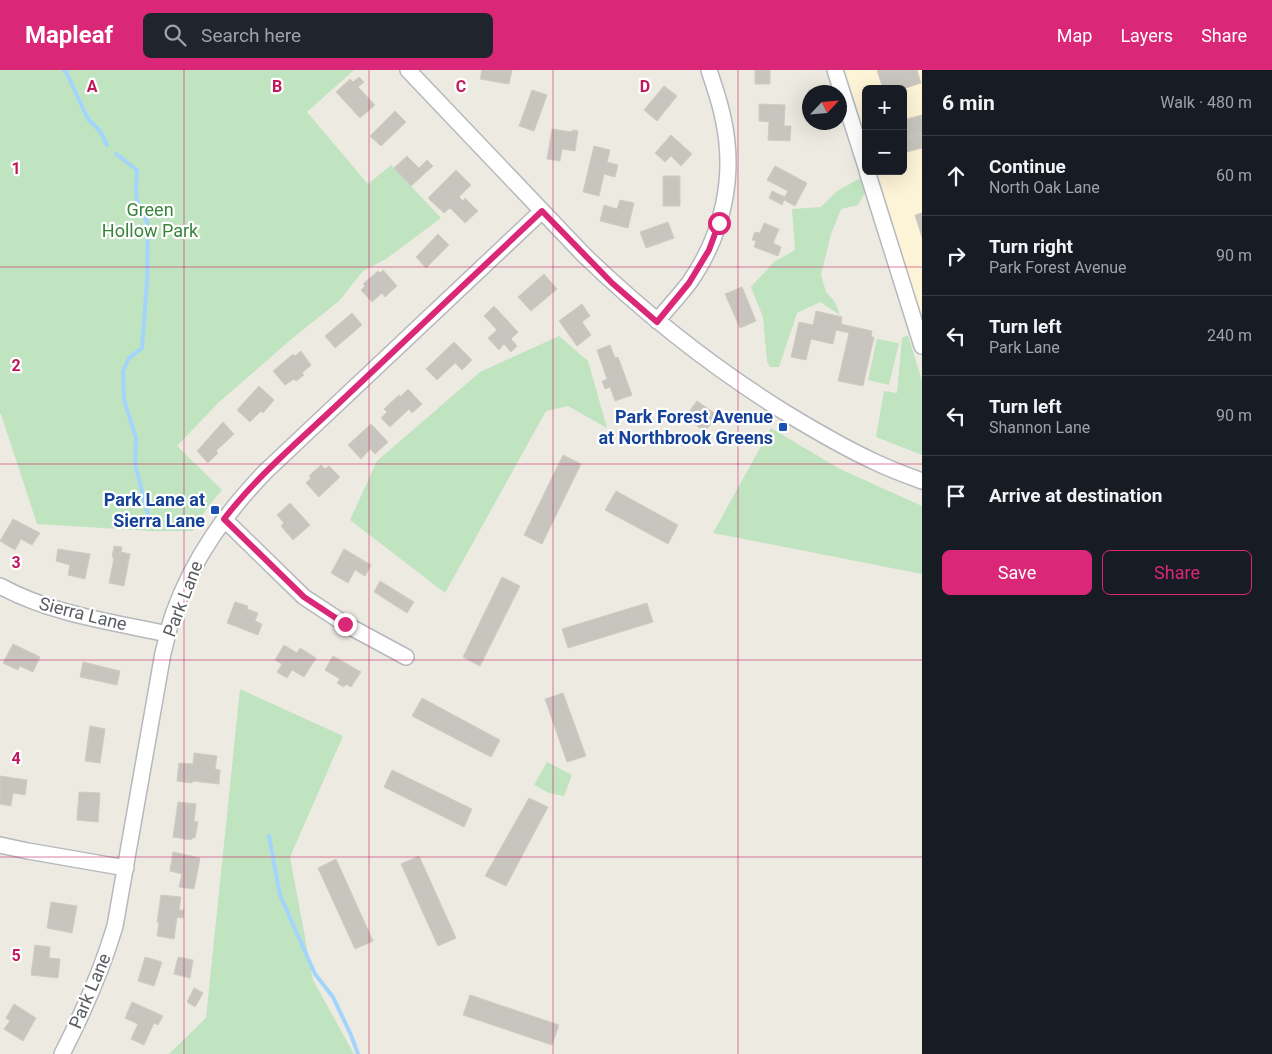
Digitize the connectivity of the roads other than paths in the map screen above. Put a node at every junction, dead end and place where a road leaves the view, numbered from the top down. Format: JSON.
{"nodes":[{"id":1,"x":408,"y":70,"type":"edge"},
{"id":2,"x":709,"y":70,"type":"edge"},
{"id":3,"x":835,"y":70,"type":"edge"},
{"id":4,"x":862,"y":154,"type":"edge"},
{"id":5,"x":868,"y":175,"type":"edge"},
{"id":6,"x":542,"y":211,"type":"junction"},
{"id":7,"x":657,"y":322,"type":"junction"},
{"id":8,"x":922,"y":346,"type":"edge"},
{"id":9,"x":922,"y":482,"type":"edge"},
{"id":10,"x":224,"y":519,"type":"junction"},
{"id":11,"x":0,"y":586,"type":"edge"},
{"id":12,"x":168,"y":634,"type":"junction"},
{"id":13,"x":406,"y":657,"type":"dead end"},
{"id":14,"x":0,"y":845,"type":"edge"},
{"id":15,"x":126,"y":868,"type":"junction"},
{"id":16,"x":62,"y":1054,"type":"edge"}],
"edges":[{"from":1,"to":6,"type":"street"},
{"from":2,"to":7,"type":"street"},
{"from":3,"to":4,"type":"street"},
{"from":5,"to":8,"type":"street"},
{"from":6,"to":7,"type":"street"},
{"from":6,"to":10,"type":"street","name":"Park Lane"},
{"from":7,"to":9,"type":"street"},
{"from":10,"to":12,"type":"street","name":"Park Lane"},
{"from":10,"to":13,"type":"street"},
{"from":11,"to":12,"type":"street","name":"Sierra Lane"},
{"from":12,"to":15,"type":"street","name":"Park Lane"},
{"from":14,"to":15,"type":"street"},
{"from":15,"to":16,"type":"street","name":"Park Lane"}]}
